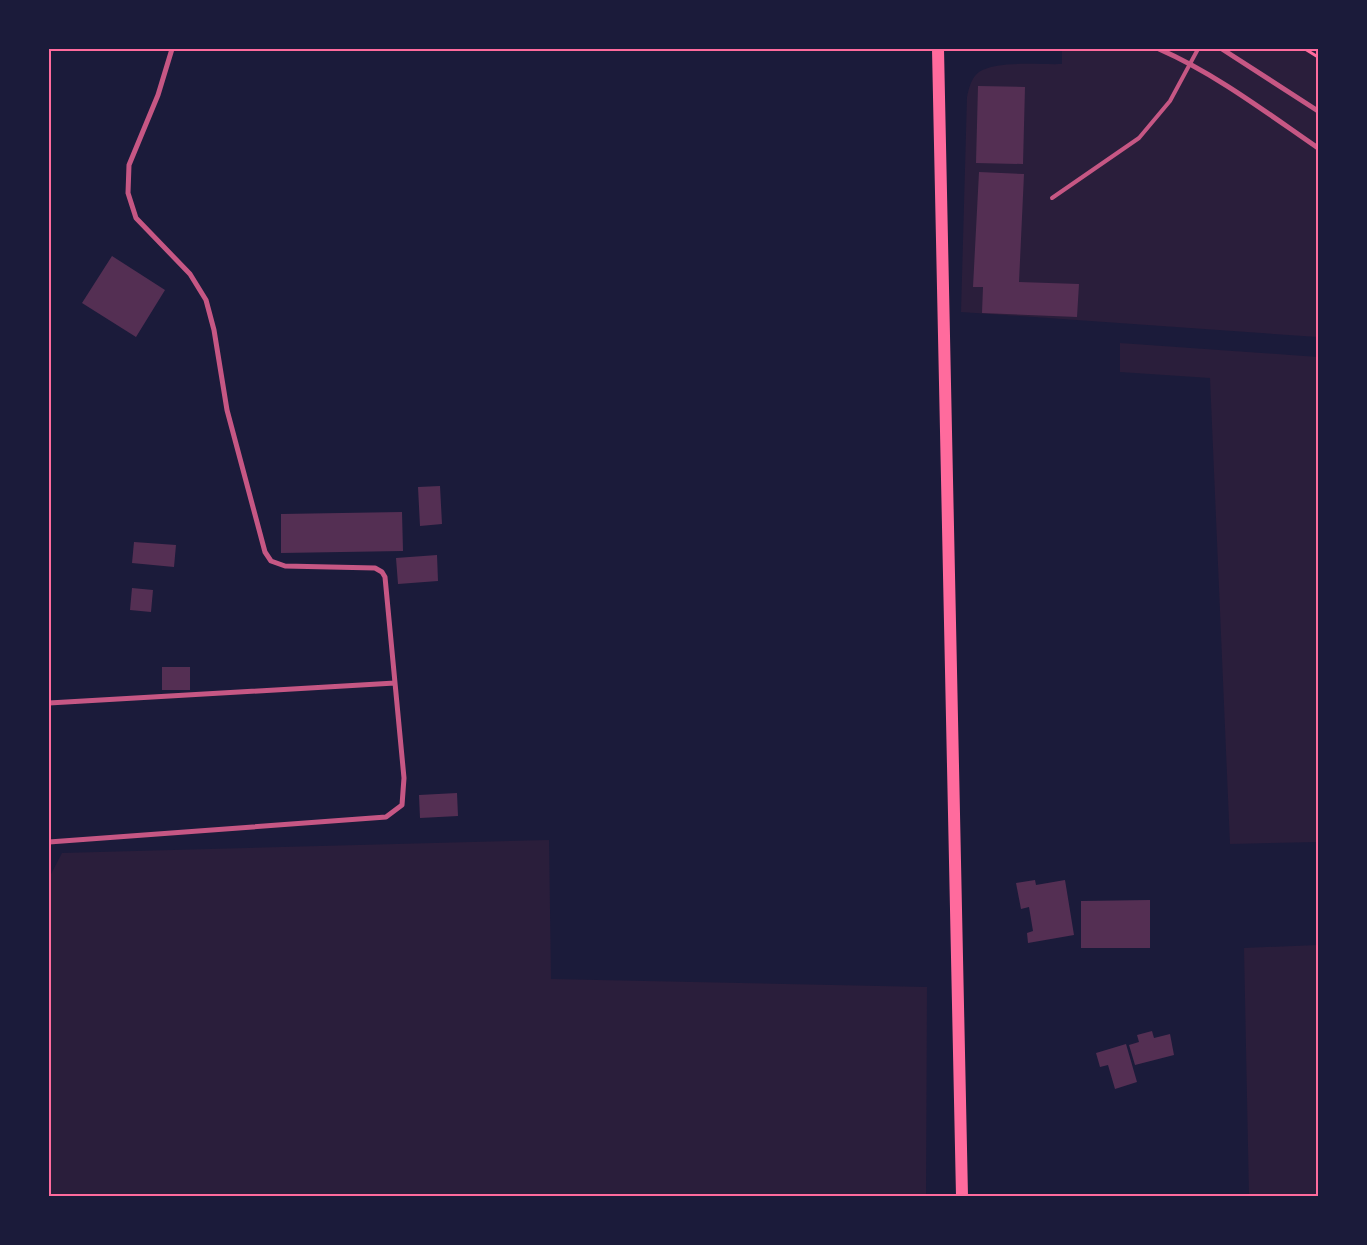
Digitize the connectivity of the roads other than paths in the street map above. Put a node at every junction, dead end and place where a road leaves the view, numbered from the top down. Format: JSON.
{"nodes":[{"id":1,"x":172,"y":49,"type":"edge"},
{"id":2,"x":938,"y":49,"type":"edge"},
{"id":3,"x":1159,"y":49,"type":"edge"},
{"id":4,"x":1198,"y":49,"type":"edge"},
{"id":5,"x":1222,"y":49,"type":"edge"},
{"id":6,"x":1190,"y":64,"type":"junction"},
{"id":7,"x":1318,"y":111,"type":"edge"},
{"id":8,"x":1318,"y":148,"type":"edge"},
{"id":9,"x":1052,"y":198,"type":"dead end"},
{"id":10,"x":395,"y":684,"type":"junction"},
{"id":11,"x":49,"y":703,"type":"edge"},
{"id":12,"x":49,"y":842,"type":"edge"},
{"id":13,"x":962,"y":1196,"type":"edge"}],
"edges":[{"from":1,"to":10,"type":"street"},
{"from":2,"to":13,"type":"main road"},
{"from":3,"to":6,"type":"street"},
{"from":4,"to":6,"type":"lane"},
{"from":5,"to":7,"type":"street"},
{"from":6,"to":8,"type":"street"},
{"from":6,"to":9,"type":"lane"},
{"from":10,"to":11,"type":"street"},
{"from":10,"to":12,"type":"street"}]}
